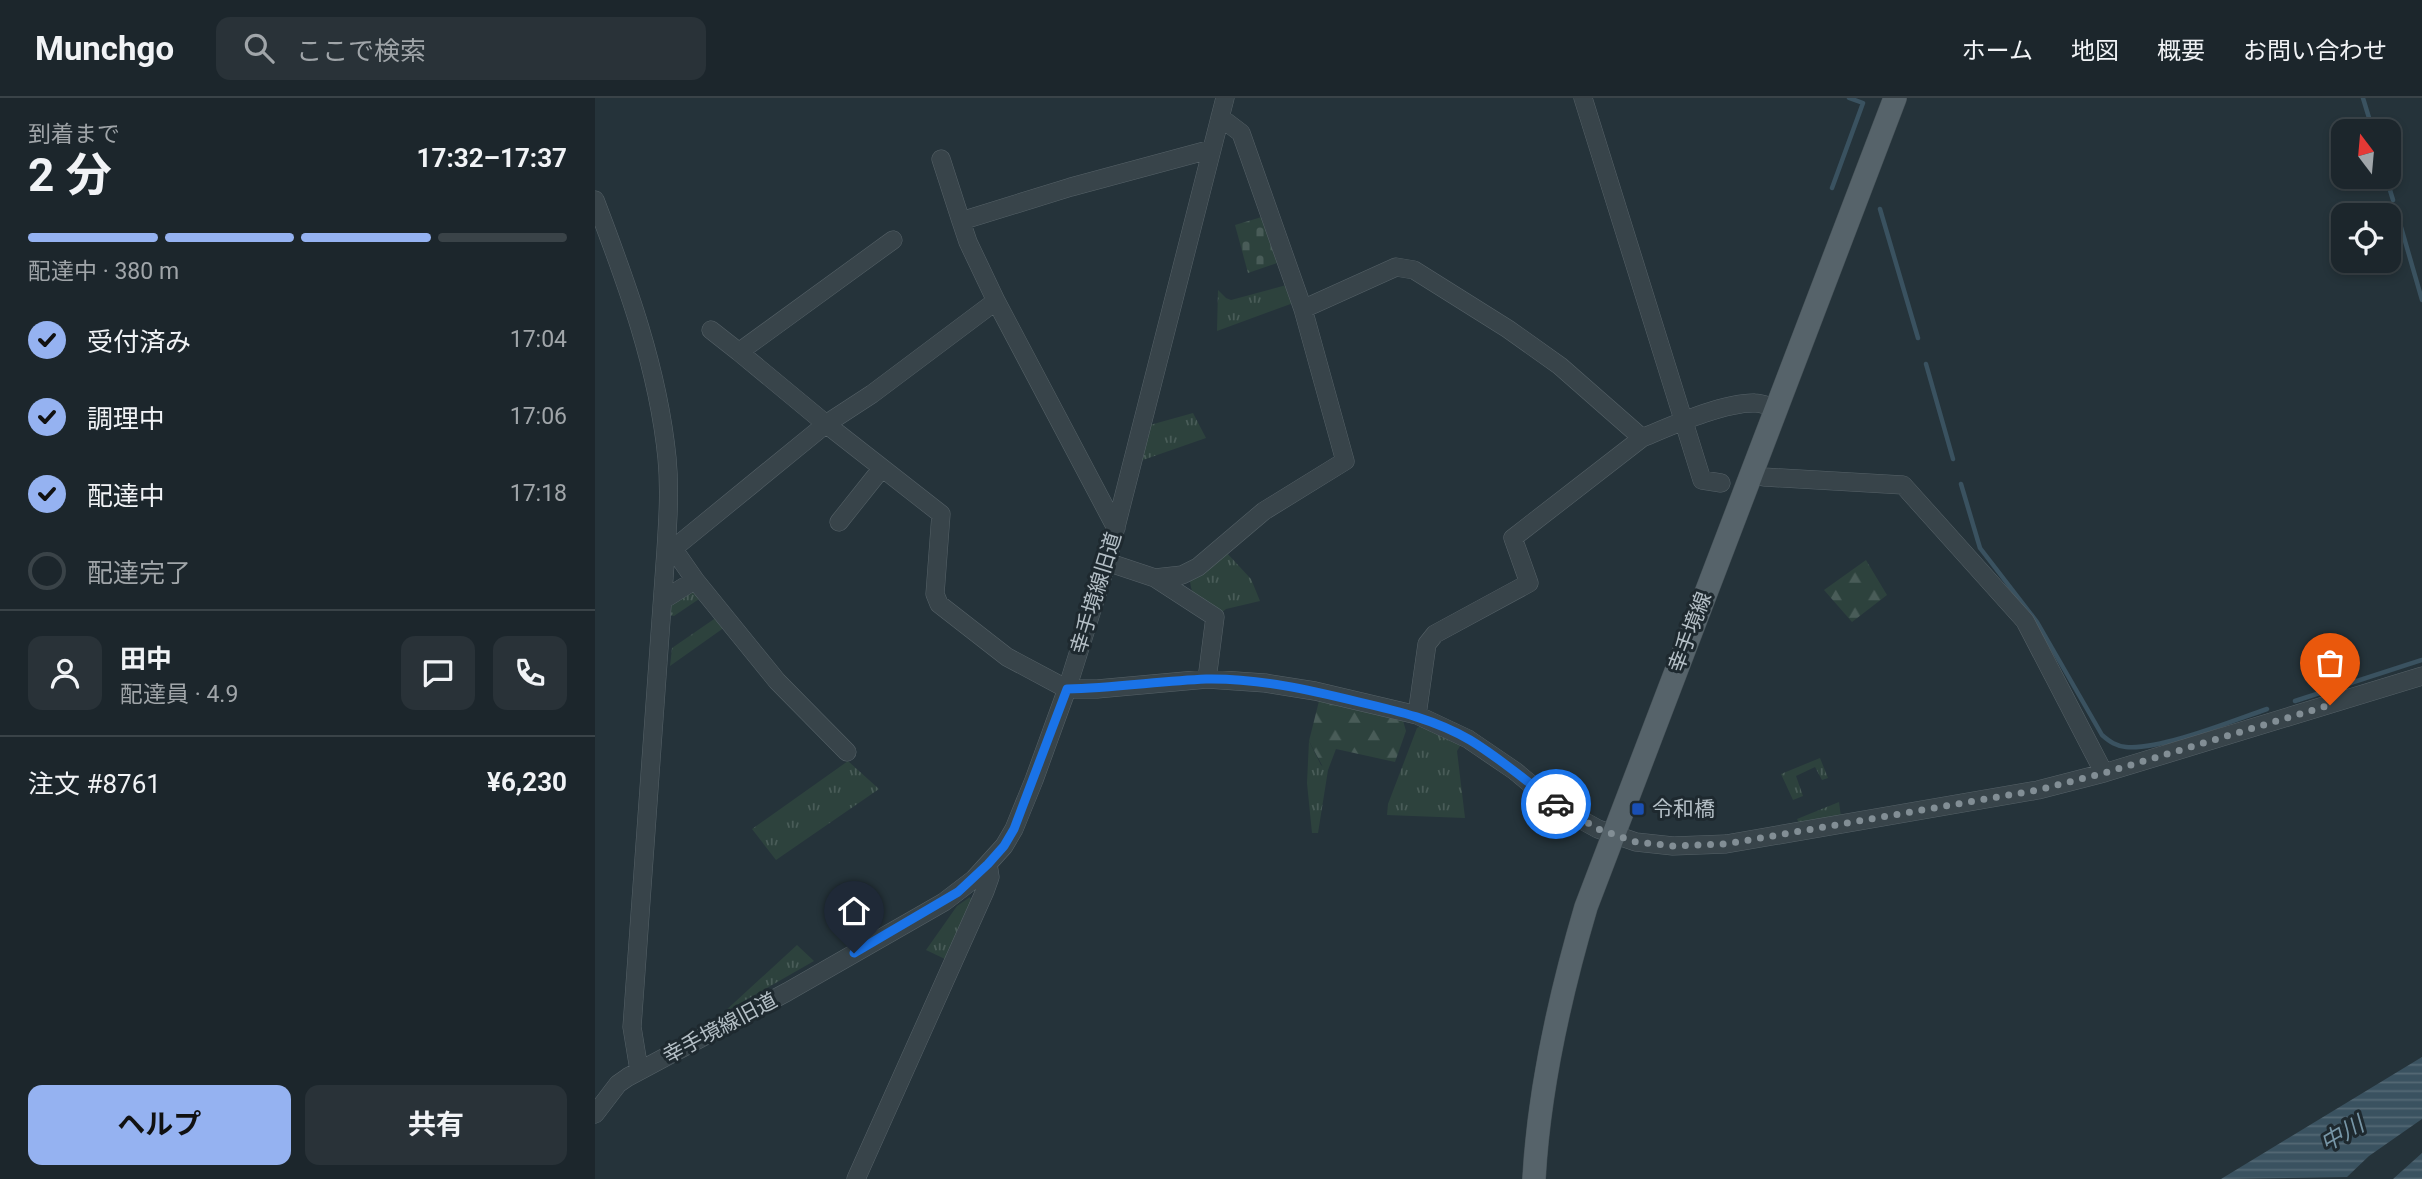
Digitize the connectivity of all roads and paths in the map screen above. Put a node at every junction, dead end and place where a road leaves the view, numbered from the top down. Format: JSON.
{"nodes":[{"id":1,"x":1225,"y":98,"type":"edge"},
{"id":2,"x":1583,"y":98,"type":"edge"},
{"id":3,"x":1895,"y":98,"type":"edge"},
{"id":4,"x":1220,"y":117,"type":"junction"},
{"id":5,"x":1212,"y":149,"type":"junction"},
{"id":6,"x":941,"y":159,"type":"dead end"},
{"id":7,"x":595,"y":200,"type":"edge"},
{"id":8,"x":961,"y":221,"type":"junction"},
{"id":9,"x":893,"y":240,"type":"dead end"},
{"id":10,"x":996,"y":301,"type":"junction"},
{"id":11,"x":1303,"y":309,"type":"junction"},
{"id":12,"x":711,"y":330,"type":"dead end"},
{"id":13,"x":739,"y":352,"type":"junction"},
{"id":14,"x":1776,"y":409,"type":"junction"},
{"id":15,"x":1683,"y":421,"type":"junction"},
{"id":16,"x":826,"y":424,"type":"junction"},
{"id":17,"x":1642,"y":438,"type":"junction"},
{"id":18,"x":882,"y":468,"type":"junction"},
{"id":19,"x":1750,"y":474,"type":"junction"},
{"id":20,"x":1721,"y":483,"type":"dead end"},
{"id":21,"x":839,"y":522,"type":"dead end"},
{"id":22,"x":1116,"y":528,"type":"junction"},
{"id":23,"x":666,"y":550,"type":"junction"},
{"id":24,"x":1107,"y":562,"type":"junction"},
{"id":25,"x":1155,"y":578,"type":"junction"},
{"id":26,"x":695,"y":580,"type":"junction"},
{"id":27,"x":663,"y":600,"type":"junction"},
{"id":28,"x":2422,"y":676,"type":"edge"},
{"id":29,"x":1207,"y":679,"type":"junction"},
{"id":30,"x":1067,"y":689,"type":"junction"},
{"id":31,"x":1417,"y":715,"type":"junction"},
{"id":32,"x":847,"y":752,"type":"dead end"},
{"id":33,"x":2104,"y":773,"type":"junction"},
{"id":34,"x":1612,"y":834,"type":"junction"},
{"id":35,"x":988,"y":864,"type":"junction"},
{"id":36,"x":639,"y":1070,"type":"junction"},
{"id":37,"x":595,"y":1114,"type":"edge"},
{"id":38,"x":856,"y":1179,"type":"edge"},
{"id":39,"x":1534,"y":1179,"type":"edge"}],
"edges":[{"from":1,"to":4,"type":"street","name":"幸手境線旧道"},
{"from":2,"to":15,"type":"street"},
{"from":3,"to":14,"type":"main road","name":"幸手境線"},
{"from":4,"to":5,"type":"street","name":"幸手境線旧道"},
{"from":4,"to":11,"type":"street"},
{"from":5,"to":8,"type":"street"},
{"from":5,"to":22,"type":"street","name":"幸手境線旧道"},
{"from":6,"to":8,"type":"street"},
{"from":7,"to":23,"type":"street"},
{"from":8,"to":10,"type":"street"},
{"from":9,"to":13,"type":"street"},
{"from":10,"to":16,"type":"street"},
{"from":10,"to":22,"type":"street"},
{"from":11,"to":17,"type":"street"},
{"from":11,"to":25,"type":"street"},
{"from":12,"to":13,"type":"street"},
{"from":13,"to":16,"type":"street"},
{"from":14,"to":15,"type":"street"},
{"from":14,"to":19,"type":"main road","name":"幸手境線"},
{"from":15,"to":17,"type":"street"},
{"from":15,"to":20,"type":"street"},
{"from":16,"to":18,"type":"street"},
{"from":16,"to":23,"type":"street"},
{"from":17,"to":31,"type":"street"},
{"from":18,"to":21,"type":"street"},
{"from":18,"to":30,"type":"street"},
{"from":19,"to":33,"type":"street"},
{"from":19,"to":34,"type":"main road","name":"幸手境線"},
{"from":22,"to":24,"type":"street","name":"幸手境線旧道"},
{"from":23,"to":26,"type":"street"},
{"from":23,"to":27,"type":"street"},
{"from":24,"to":25,"type":"street"},
{"from":24,"to":30,"type":"street","name":"幸手境線旧道"},
{"from":25,"to":29,"type":"street"},
{"from":26,"to":27,"type":"street"},
{"from":26,"to":32,"type":"street"},
{"from":27,"to":36,"type":"street"},
{"from":28,"to":33,"type":"street"},
{"from":29,"to":30,"type":"street"},
{"from":29,"to":31,"type":"street"},
{"from":30,"to":35,"type":"street","name":"幸手境線旧道"},
{"from":31,"to":34,"type":"street"},
{"from":33,"to":34,"type":"street"},
{"from":34,"to":39,"type":"main road","name":"幸手境線"},
{"from":35,"to":36,"type":"street","name":"幸手境線旧道"},
{"from":35,"to":38,"type":"street"},
{"from":36,"to":37,"type":"street","name":"幸手境線旧道"}]}
